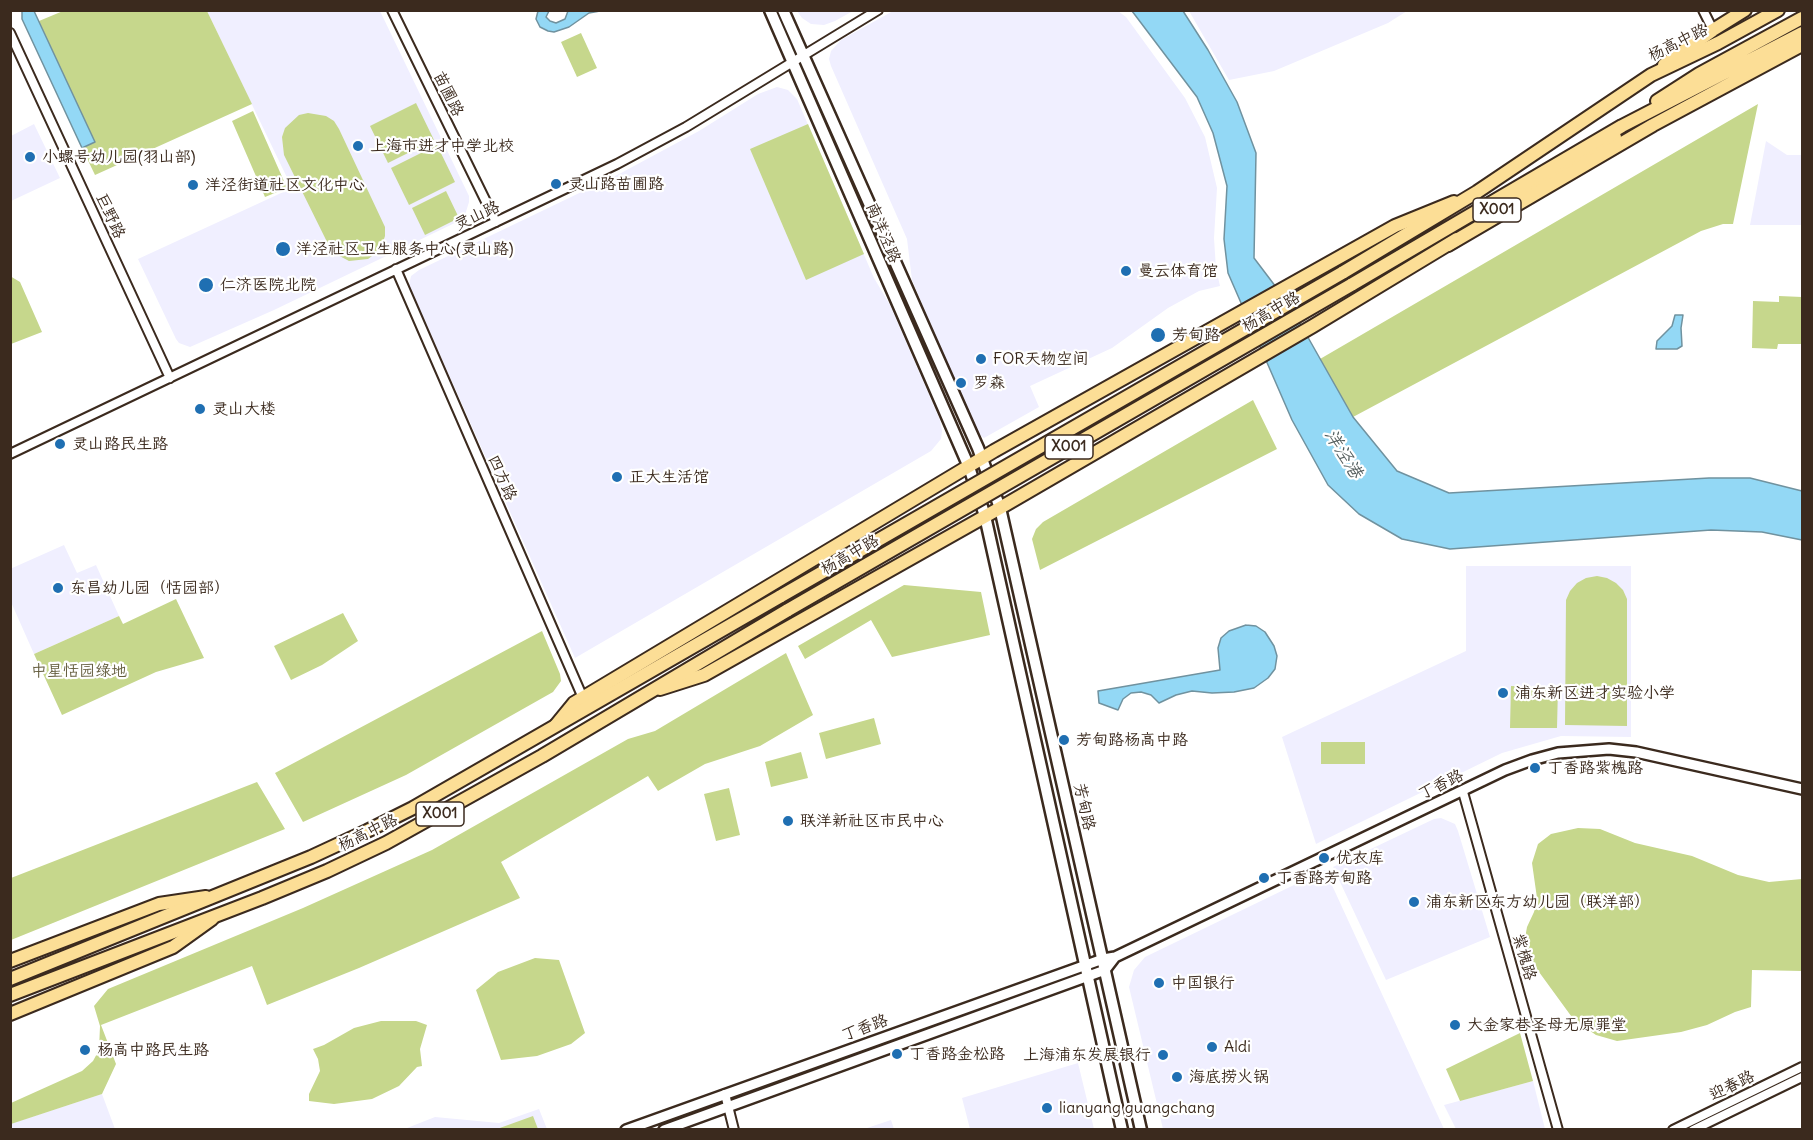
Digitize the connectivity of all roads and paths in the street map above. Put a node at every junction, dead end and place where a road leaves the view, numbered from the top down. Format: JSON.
{"nodes":[{"id":1,"x":392,"y":10,"type":"edge"},
{"id":2,"x":770,"y":10,"type":"edge"},
{"id":3,"x":783,"y":10,"type":"edge"},
{"id":4,"x":878,"y":10,"type":"edge"},
{"id":5,"x":1702,"y":10,"type":"edge"},
{"id":6,"x":1745,"y":10,"type":"edge"},
{"id":7,"x":1778,"y":10,"type":"edge"},
{"id":8,"x":1803,"y":18,"type":"edge"},
{"id":9,"x":1713,"y":30,"type":"junction"},
{"id":10,"x":10,"y":33,"type":"edge"},
{"id":11,"x":1803,"y":33,"type":"edge"},
{"id":12,"x":1803,"y":45,"type":"edge"},
{"id":13,"x":803,"y":55,"type":"junction"},
{"id":14,"x":792,"y":61,"type":"junction"},
{"id":15,"x":1651,"y":75,"type":"junction"},
{"id":16,"x":1683,"y":95,"type":"junction"},
{"id":17,"x":1622,"y":126,"type":"junction"},
{"id":18,"x":1477,"y":192,"type":"junction"},
{"id":19,"x":496,"y":222,"type":"junction"},
{"id":20,"x":1448,"y":245,"type":"junction"},
{"id":21,"x":396,"y":269,"type":"junction"},
{"id":22,"x":170,"y":378,"type":"junction"},
{"id":23,"x":10,"y":454,"type":"edge"},
{"id":24,"x":982,"y":458,"type":"junction"},
{"id":25,"x":969,"y":467,"type":"junction"},
{"id":26,"x":1000,"y":508,"type":"junction"},
{"id":27,"x":980,"y":519,"type":"junction"},
{"id":28,"x":647,"y":694,"type":"junction"},
{"id":29,"x":583,"y":698,"type":"junction"},
{"id":30,"x":552,"y":729,"type":"junction"},
{"id":31,"x":1803,"y":789,"type":"edge"},
{"id":32,"x":1463,"y":792,"type":"junction"},
{"id":33,"x":219,"y":894,"type":"junction"},
{"id":34,"x":222,"y":913,"type":"junction"},
{"id":35,"x":1115,"y":957,"type":"junction"},
{"id":36,"x":1103,"y":959,"type":"junction"},
{"id":37,"x":10,"y":961,"type":"edge"},
{"id":38,"x":1105,"y":970,"type":"junction"},
{"id":39,"x":1086,"y":971,"type":"junction"},
{"id":40,"x":10,"y":979,"type":"edge"},
{"id":41,"x":10,"y":995,"type":"edge"},
{"id":42,"x":10,"y":1014,"type":"edge"},
{"id":43,"x":1803,"y":1067,"type":"edge"},
{"id":44,"x":1803,"y":1077,"type":"edge"},
{"id":45,"x":725,"y":1094,"type":"junction"},
{"id":46,"x":728,"y":1106,"type":"junction"},
{"id":47,"x":626,"y":1130,"type":"edge"},
{"id":48,"x":664,"y":1130,"type":"edge"},
{"id":49,"x":734,"y":1130,"type":"edge"},
{"id":50,"x":1122,"y":1130,"type":"edge"},
{"id":51,"x":1141,"y":1130,"type":"edge"},
{"id":52,"x":1558,"y":1130,"type":"edge"},
{"id":53,"x":1673,"y":1130,"type":"edge"},
{"id":54,"x":1693,"y":1130,"type":"edge"}],
"edges":[{"from":1,"to":19,"type":"street","name":"苗圃路"},
{"from":2,"to":14,"type":"main road","name":"南洋泾路"},
{"from":3,"to":13,"type":"main road","name":"南洋泾路"},
{"from":4,"to":13,"type":"street","name":"灵山路"},
{"from":5,"to":9,"type":"street"},
{"from":6,"to":9,"type":"main road"},
{"from":7,"to":15,"type":"main road","name":"杨高中路","number":"X001"},
{"from":8,"to":17,"type":"main road"},
{"from":9,"to":15,"type":"main road"},
{"from":10,"to":22,"type":"street","name":"巨野路"},
{"from":11,"to":16,"type":"main road","name":"杨高中路","number":"X001"},
{"from":12,"to":20,"type":"main road"},
{"from":13,"to":14,"type":"street","name":"灵山路"},
{"from":13,"to":24,"type":"main road","name":"南洋泾路"},
{"from":14,"to":19,"type":"street","name":"灵山路"},
{"from":14,"to":25,"type":"main road","name":"南洋泾路"},
{"from":15,"to":18,"type":"main road","name":"杨高中路","number":"X001"},
{"from":16,"to":17,"type":"main road","name":"杨高中路","number":"X001"},
{"from":16,"to":20,"type":"main road","name":"杨高中路","number":"X001"},
{"from":17,"to":28,"type":"main road","name":"杨高中路","number":"X001","bridge":true},
{"from":18,"to":24,"type":"main road","name":"杨高中路","number":"X001"},
{"from":18,"to":30,"type":"main road","name":"杨高中路","number":"X001","bridge":true},
{"from":19,"to":21,"type":"street","name":"灵山路"},
{"from":20,"to":26,"type":"main road","name":"杨高中路","number":"X001"},
{"from":21,"to":22,"type":"street","name":"灵山路"},
{"from":21,"to":29,"type":"street","name":"四方路"},
{"from":22,"to":23,"type":"street","name":"灵山路"},
{"from":24,"to":25,"type":"main road","name":"杨高中路","number":"X001"},
{"from":24,"to":26,"type":"main road","name":"芳甸路"},
{"from":25,"to":27,"type":"main road","name":"芳甸路"},
{"from":25,"to":29,"type":"main road","name":"杨高中路","number":"X001"},
{"from":26,"to":27,"type":"main road","name":"杨高中路"},
{"from":26,"to":36,"type":"main road","name":"芳甸路"},
{"from":27,"to":28,"type":"main road","number":"X001"},
{"from":27,"to":39,"type":"main road","name":"芳甸路"},
{"from":28,"to":34,"type":"main road","name":"杨高中路","number":"X001"},
{"from":29,"to":30,"type":"main road","name":"杨高中路","number":"X001"},
{"from":30,"to":33,"type":"main road","name":"杨高中路","number":"X001"},
{"from":31,"to":32,"type":"street","name":"丁香路"},
{"from":32,"to":35,"type":"street","name":"丁香路"},
{"from":32,"to":52,"type":"street","name":"紫槐路"},
{"from":33,"to":37,"type":"main road","name":"杨高中路","number":"X001"},
{"from":33,"to":40,"type":"main road","name":"杨高中路","number":"X001"},
{"from":34,"to":41,"type":"main road","name":"杨高中路","number":"X001"},
{"from":34,"to":42,"type":"main road","number":"X001"},
{"from":35,"to":36,"type":"street","name":"丁香路"},
{"from":35,"to":38,"type":"street","name":"丁香路"},
{"from":36,"to":38,"type":"main road","name":"芳甸路"},
{"from":36,"to":39,"type":"street","name":"丁香路"},
{"from":38,"to":39,"type":"street","name":"丁香路"},
{"from":38,"to":51,"type":"main road","name":"芳甸路"},
{"from":39,"to":45,"type":"street","name":"丁香路"},
{"from":39,"to":46,"type":"street","name":"丁香路"},
{"from":39,"to":50,"type":"main road","name":"芳甸路"},
{"from":43,"to":53,"type":"street","name":"迎春路"},
{"from":44,"to":54,"type":"street","name":"迎春路"},
{"from":45,"to":46,"type":"street"},
{"from":45,"to":47,"type":"street","name":"丁香路"},
{"from":46,"to":48,"type":"street","name":"丁香路"},
{"from":46,"to":49,"type":"street"}]}
